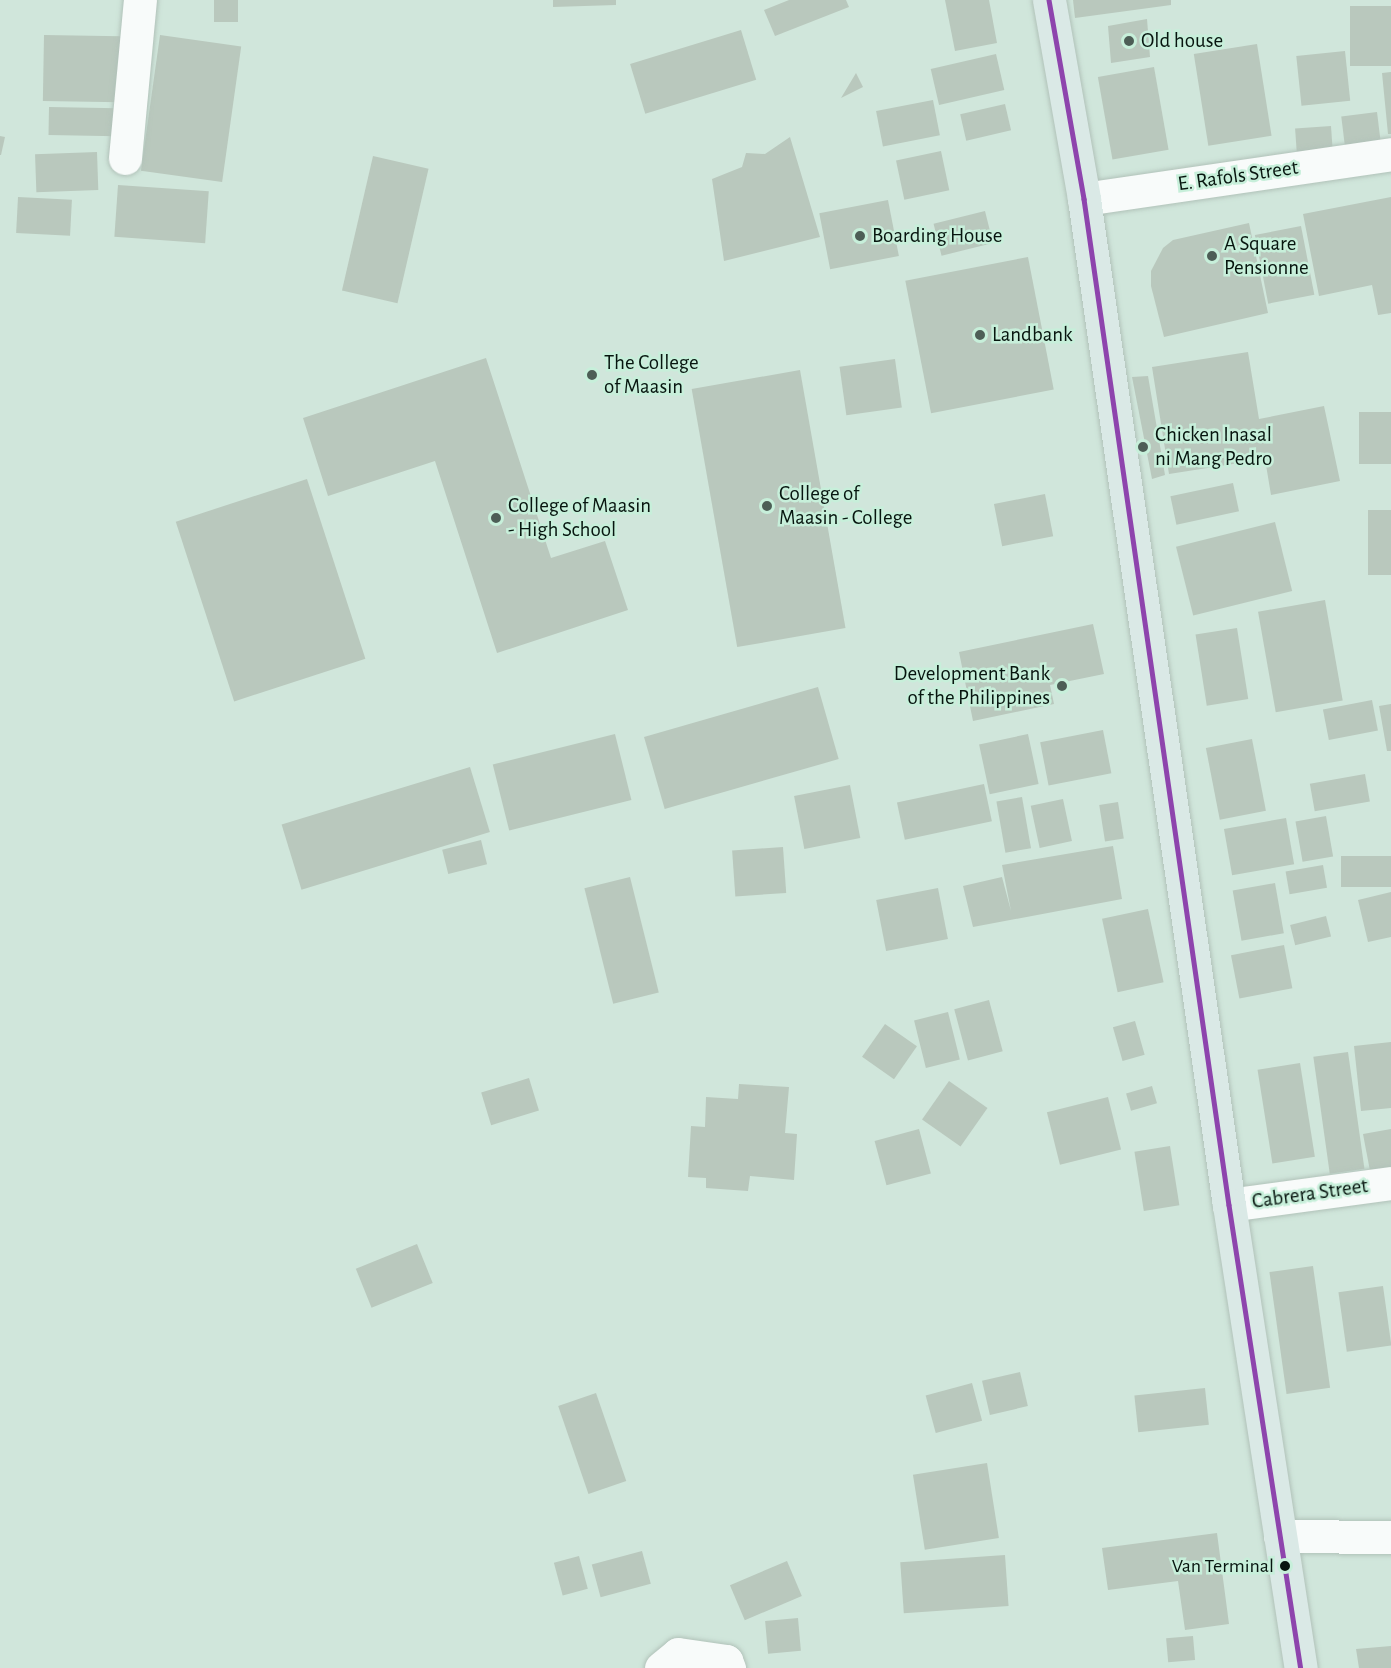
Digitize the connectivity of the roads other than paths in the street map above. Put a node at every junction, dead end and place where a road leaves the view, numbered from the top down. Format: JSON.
{"nodes":[{"id":1,"x":140,"y":0,"type":"edge"},
{"id":2,"x":1049,"y":0,"type":"edge"},
{"id":3,"x":1391,"y":154,"type":"edge"},
{"id":4,"x":125,"y":158,"type":"dead end"},
{"id":5,"x":1084,"y":199,"type":"junction"},
{"id":6,"x":1391,"y":1183,"type":"edge"},
{"id":7,"x":1229,"y":1205,"type":"junction"},
{"id":8,"x":1280,"y":1536,"type":"junction"},
{"id":9,"x":1391,"y":1537,"type":"edge"},
{"id":10,"x":661,"y":1668,"type":"edge"},
{"id":11,"x":729,"y":1668,"type":"edge"},
{"id":12,"x":1301,"y":1668,"type":"edge"}],
"edges":[{"from":1,"to":4,"type":"street"},
{"from":2,"to":5,"type":"main road"},
{"from":3,"to":5,"type":"street","name":"E. Rafols Street"},
{"from":5,"to":7,"type":"main road"},
{"from":6,"to":7,"type":"street","name":"Cabrera Street"},
{"from":7,"to":8,"type":"main road"},
{"from":8,"to":9,"type":"street"},
{"from":8,"to":12,"type":"main road"},
{"from":10,"to":11,"type":"street"}]}
